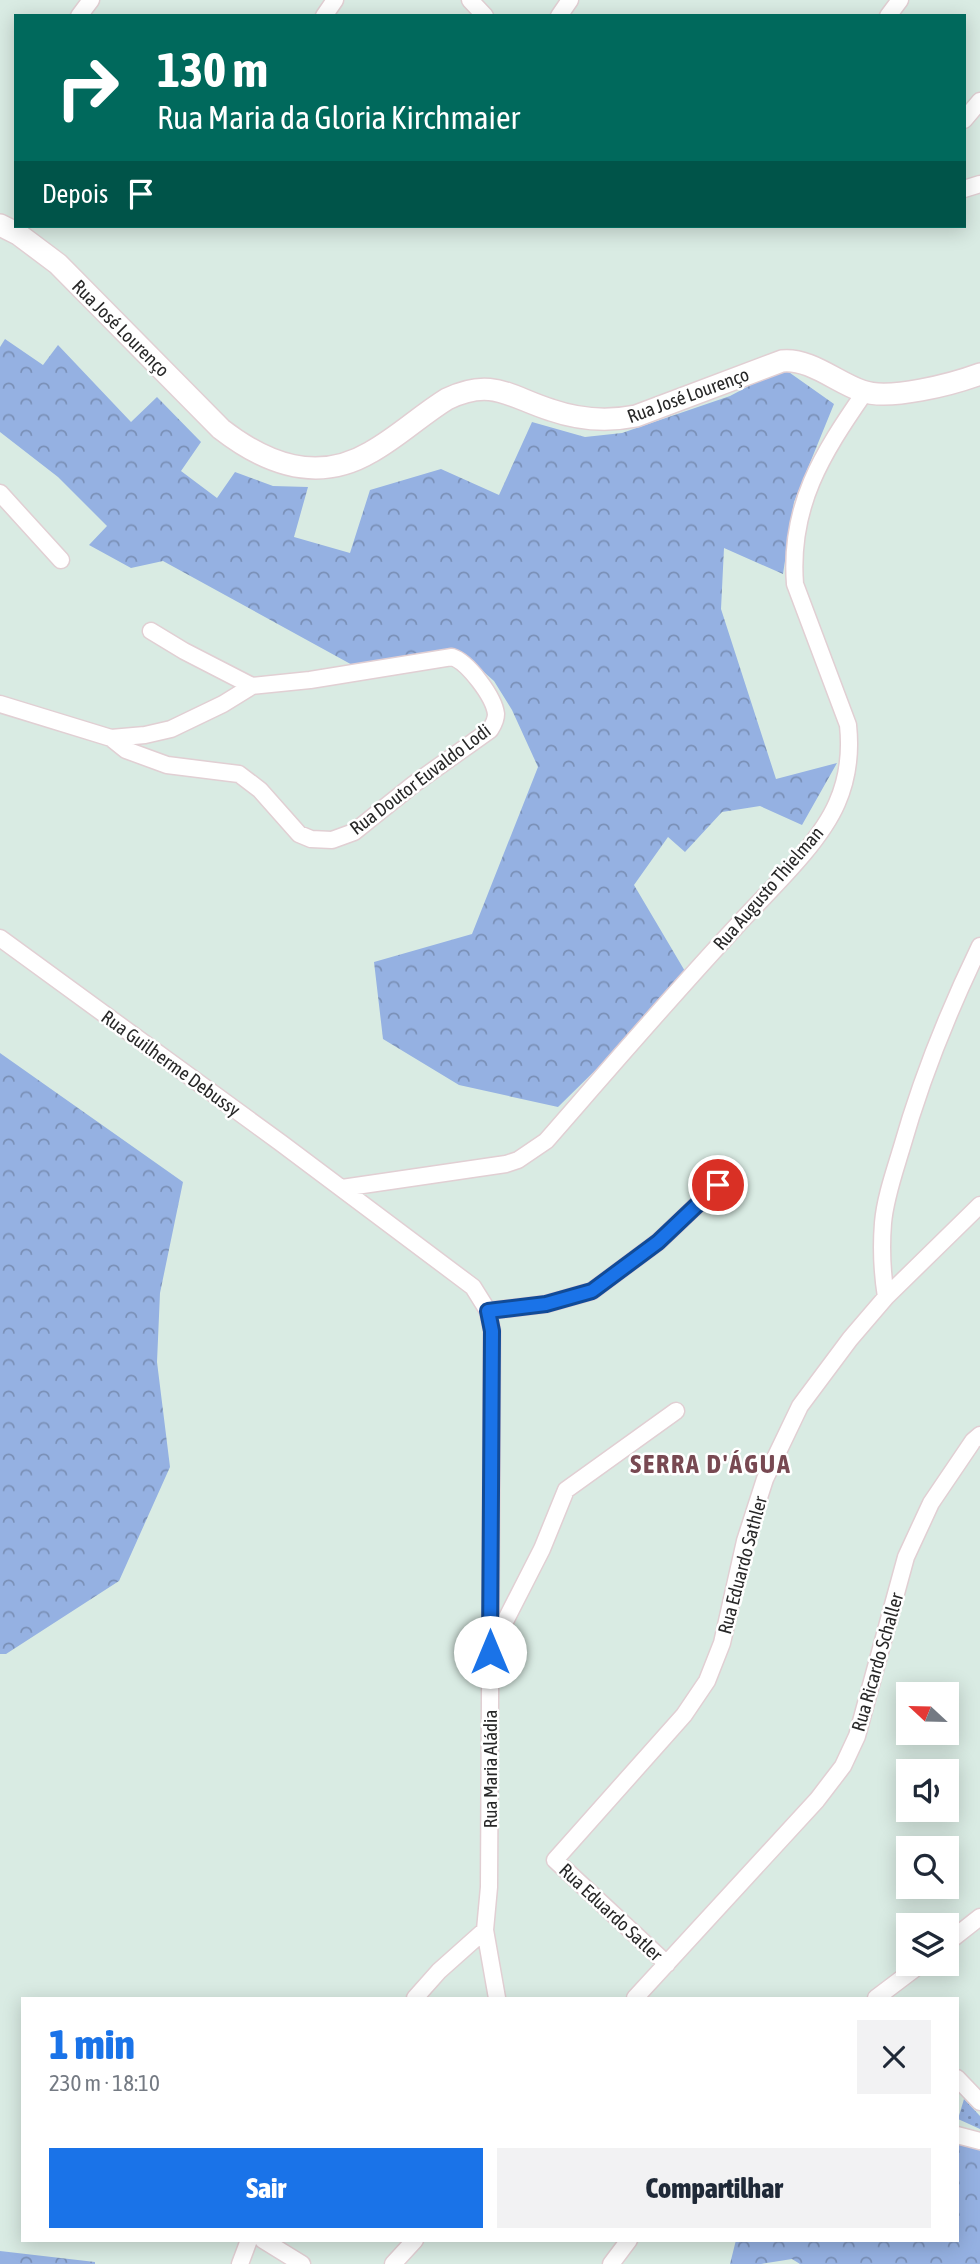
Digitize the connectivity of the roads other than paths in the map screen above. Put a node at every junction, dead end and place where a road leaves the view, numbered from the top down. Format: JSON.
{"nodes":[{"id":1,"x":980,"y":101,"type":"edge"},
{"id":2,"x":966,"y":118,"type":"edge"},
{"id":3,"x":0,"y":225,"type":"edge"},
{"id":4,"x":980,"y":374,"type":"edge"},
{"id":5,"x":865,"y":392,"type":"junction"},
{"id":6,"x":0,"y":493,"type":"edge"},
{"id":7,"x":61,"y":560,"type":"dead end"},
{"id":8,"x":151,"y":631,"type":"dead end"},
{"id":9,"x":252,"y":686,"type":"junction"},
{"id":10,"x":0,"y":704,"type":"edge"},
{"id":11,"x":111,"y":738,"type":"junction"},
{"id":12,"x":0,"y":938,"type":"edge"},
{"id":13,"x":980,"y":946,"type":"edge"},
{"id":14,"x":718,"y":1185,"type":"dead end"},
{"id":15,"x":342,"y":1188,"type":"junction"},
{"id":16,"x":980,"y":1205,"type":"edge"},
{"id":17,"x":886,"y":1297,"type":"junction"},
{"id":18,"x":488,"y":1311,"type":"junction"},
{"id":19,"x":676,"y":1411,"type":"dead end"},
{"id":20,"x":980,"y":1435,"type":"edge"},
{"id":21,"x":490,"y":1652,"type":"junction"},
{"id":22,"x":555,"y":1860,"type":"joint"},
{"id":23,"x":980,"y":1917,"type":"edge"},
{"id":24,"x":485,"y":1930,"type":"junction"},
{"id":25,"x":959,"y":1934,"type":"edge"},
{"id":26,"x":667,"y":1964,"type":"junction"},
{"id":27,"x":905,"y":1976,"type":"edge"},
{"id":28,"x":416,"y":1997,"type":"edge"},
{"id":29,"x":497,"y":1997,"type":"edge"},
{"id":30,"x":636,"y":1997,"type":"edge"},
{"id":31,"x":878,"y":1997,"type":"edge"},
{"id":32,"x":959,"y":2079,"type":"edge"},
{"id":33,"x":980,"y":2102,"type":"edge"},
{"id":34,"x":959,"y":2136,"type":"edge"},
{"id":35,"x":980,"y":2141,"type":"edge"},
{"id":36,"x":248,"y":2242,"type":"edge"},
{"id":37,"x":266,"y":2242,"type":"edge"},
{"id":38,"x":413,"y":2242,"type":"edge"},
{"id":39,"x":628,"y":2242,"type":"edge"},
{"id":40,"x":240,"y":2264,"type":"edge"},
{"id":41,"x":302,"y":2264,"type":"edge"},
{"id":42,"x":393,"y":2264,"type":"edge"},
{"id":43,"x":611,"y":2264,"type":"edge"}],
"edges":[{"from":1,"to":2,"type":"street"},
{"from":3,"to":5,"type":"street","name":"Rua José Lourenço"},
{"from":4,"to":5,"type":"street","name":"Rua José Lourenço"},
{"from":5,"to":15,"type":"street","name":"Rua Augusto Thielman"},
{"from":6,"to":7,"type":"street"},
{"from":8,"to":9,"type":"street"},
{"from":9,"to":11,"type":"street","name":"Rua Doutor Euvaldo Lodi"},
{"from":9,"to":11,"type":"street","name":"Rua Doutor Euvaldo Lodi"},
{"from":10,"to":11,"type":"street","name":"Rua Doutor Euvaldo Lodi"},
{"from":12,"to":15,"type":"street","name":"Rua Guilherme Debussy"},
{"from":13,"to":17,"type":"street"},
{"from":14,"to":18,"type":"street"},
{"from":15,"to":18,"type":"street","name":"Rua Maria Aládia"},
{"from":16,"to":17,"type":"street","name":"Rua Eduardo Sathler"},
{"from":17,"to":22,"type":"street","name":"Rua Eduardo Sathler"},
{"from":18,"to":21,"type":"street","name":"Rua Maria Aládia"},
{"from":19,"to":21,"type":"street"},
{"from":20,"to":26,"type":"street","name":"Rua Ricardo Schaller"},
{"from":21,"to":24,"type":"street","name":"Rua Maria Aládia"},
{"from":22,"to":26,"type":"street","name":"Rua Eduardo Satler"},
{"from":23,"to":25,"type":"street"},
{"from":24,"to":28,"type":"street"},
{"from":24,"to":29,"type":"street","name":"Rua Maria Aládia"},
{"from":26,"to":30,"type":"street","name":"Rua Ricardo Schaller"},
{"from":27,"to":31,"type":"street"},
{"from":32,"to":33,"type":"street"},
{"from":34,"to":35,"type":"street"},
{"from":36,"to":40,"type":"street"},
{"from":37,"to":41,"type":"street"},
{"from":38,"to":42,"type":"street"},
{"from":39,"to":43,"type":"street"}]}
